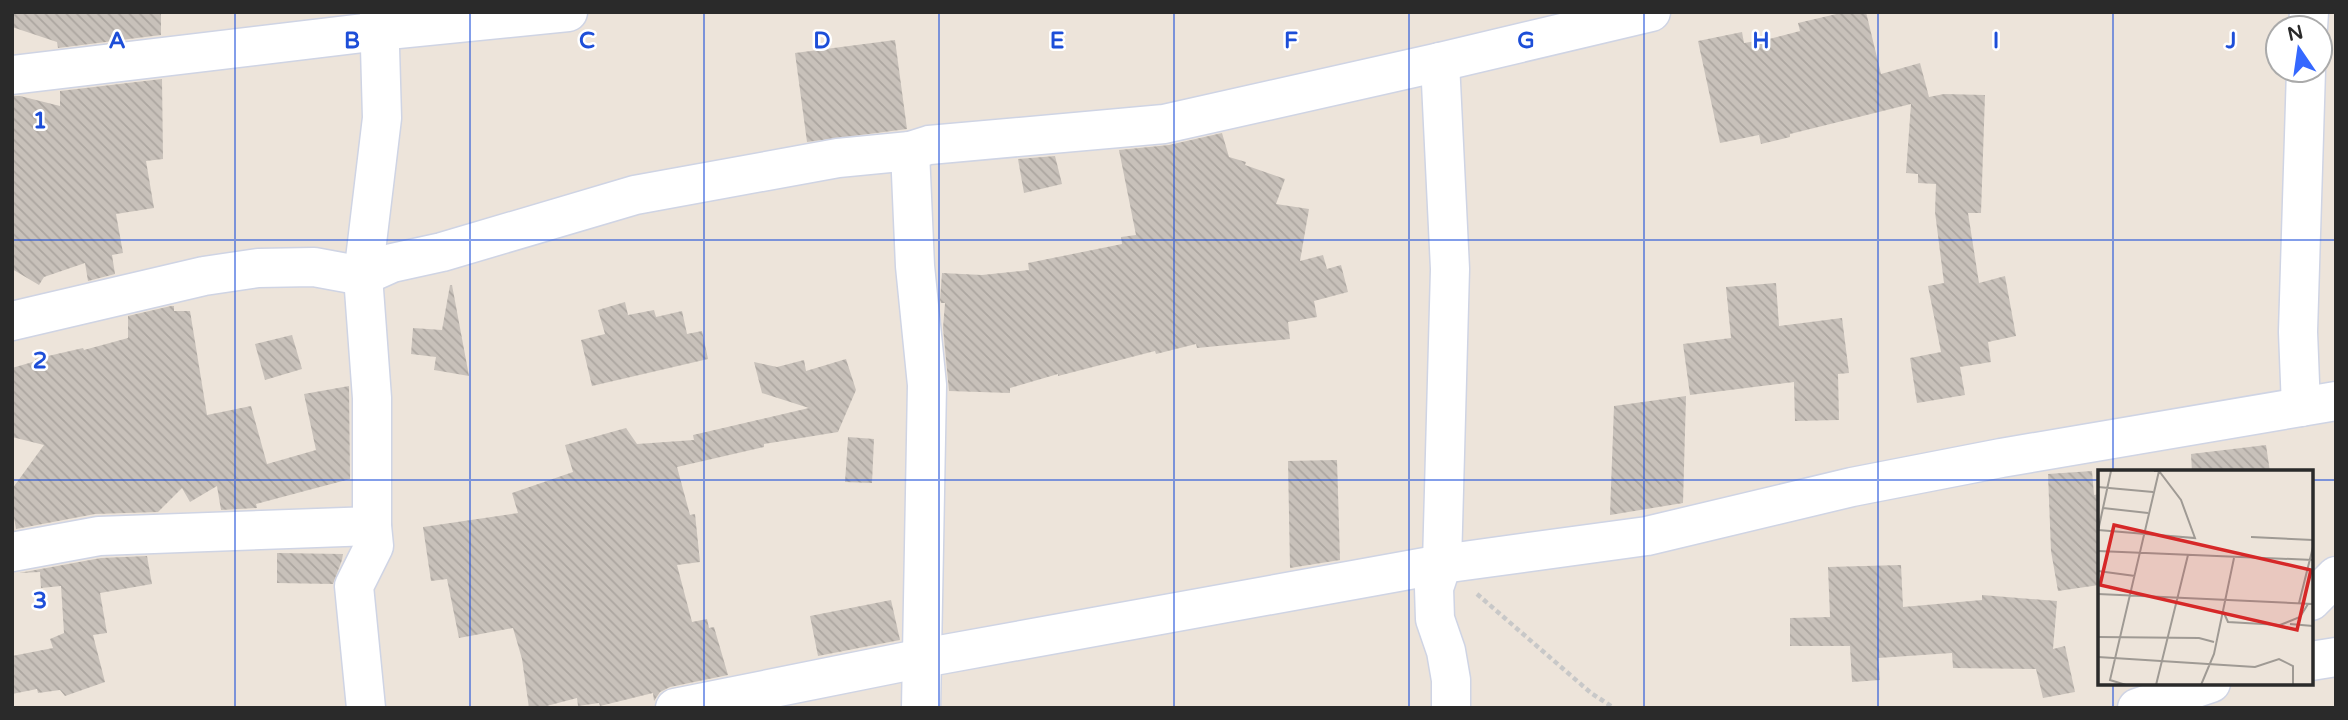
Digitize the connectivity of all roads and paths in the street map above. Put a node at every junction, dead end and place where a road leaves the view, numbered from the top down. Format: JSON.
{"nodes":[{"id":1,"x":568,"y":12,"type":"edge"},
{"id":2,"x":1651,"y":12,"type":"edge"},
{"id":3,"x":380,"y":22,"type":"edge"},
{"id":4,"x":1440,"y":62,"type":"junction"},
{"id":5,"x":12,"y":75,"type":"edge"},
{"id":6,"x":2306,"y":84,"type":"edge"},
{"id":7,"x":910,"y":151,"type":"junction"},
{"id":8,"x":363,"y":276,"type":"junction"},
{"id":9,"x":12,"y":321,"type":"edge"},
{"id":10,"x":2318,"y":404,"type":"edge"},
{"id":11,"x":372,"y":526,"type":"junction"},
{"id":12,"x":12,"y":552,"type":"edge"},
{"id":13,"x":1442,"y":564,"type":"junction"},
{"id":14,"x":2336,"y":576,"type":"edge"},
{"id":15,"x":2313,"y":599,"type":"edge"},
{"id":16,"x":2336,"y":657,"type":"edge"},
{"id":17,"x":923,"y":658,"type":"junction"},
{"id":18,"x":2313,"y":661,"type":"edge"},
{"id":19,"x":2205,"y":685,"type":"edge"},
{"id":20,"x":1458,"y":699,"type":"edge"},
{"id":21,"x":366,"y":708,"type":"edge"},
{"id":22,"x":675,"y":708,"type":"edge"},
{"id":23,"x":921,"y":708,"type":"edge"},
{"id":24,"x":1614,"y":708,"type":"edge"},
{"id":25,"x":2137,"y":708,"type":"edge"}],
"edges":[{"from":1,"to":3,"type":"street"},
{"from":2,"to":4,"type":"street"},
{"from":3,"to":5,"type":"street"},
{"from":3,"to":8,"type":"street"},
{"from":4,"to":7,"type":"street"},
{"from":4,"to":13,"type":"street"},
{"from":6,"to":10,"type":"street"},
{"from":7,"to":8,"type":"street"},
{"from":7,"to":17,"type":"street"},
{"from":8,"to":9,"type":"street"},
{"from":8,"to":11,"type":"street"},
{"from":10,"to":13,"type":"street"},
{"from":11,"to":12,"type":"street"},
{"from":11,"to":21,"type":"street"},
{"from":13,"to":17,"type":"street"},
{"from":13,"to":20,"type":"street"},
{"from":13,"to":24,"type":"path"},
{"from":14,"to":15,"type":"street"},
{"from":16,"to":18,"type":"street"},
{"from":17,"to":22,"type":"street"},
{"from":17,"to":23,"type":"street"},
{"from":19,"to":25,"type":"street"}]}
